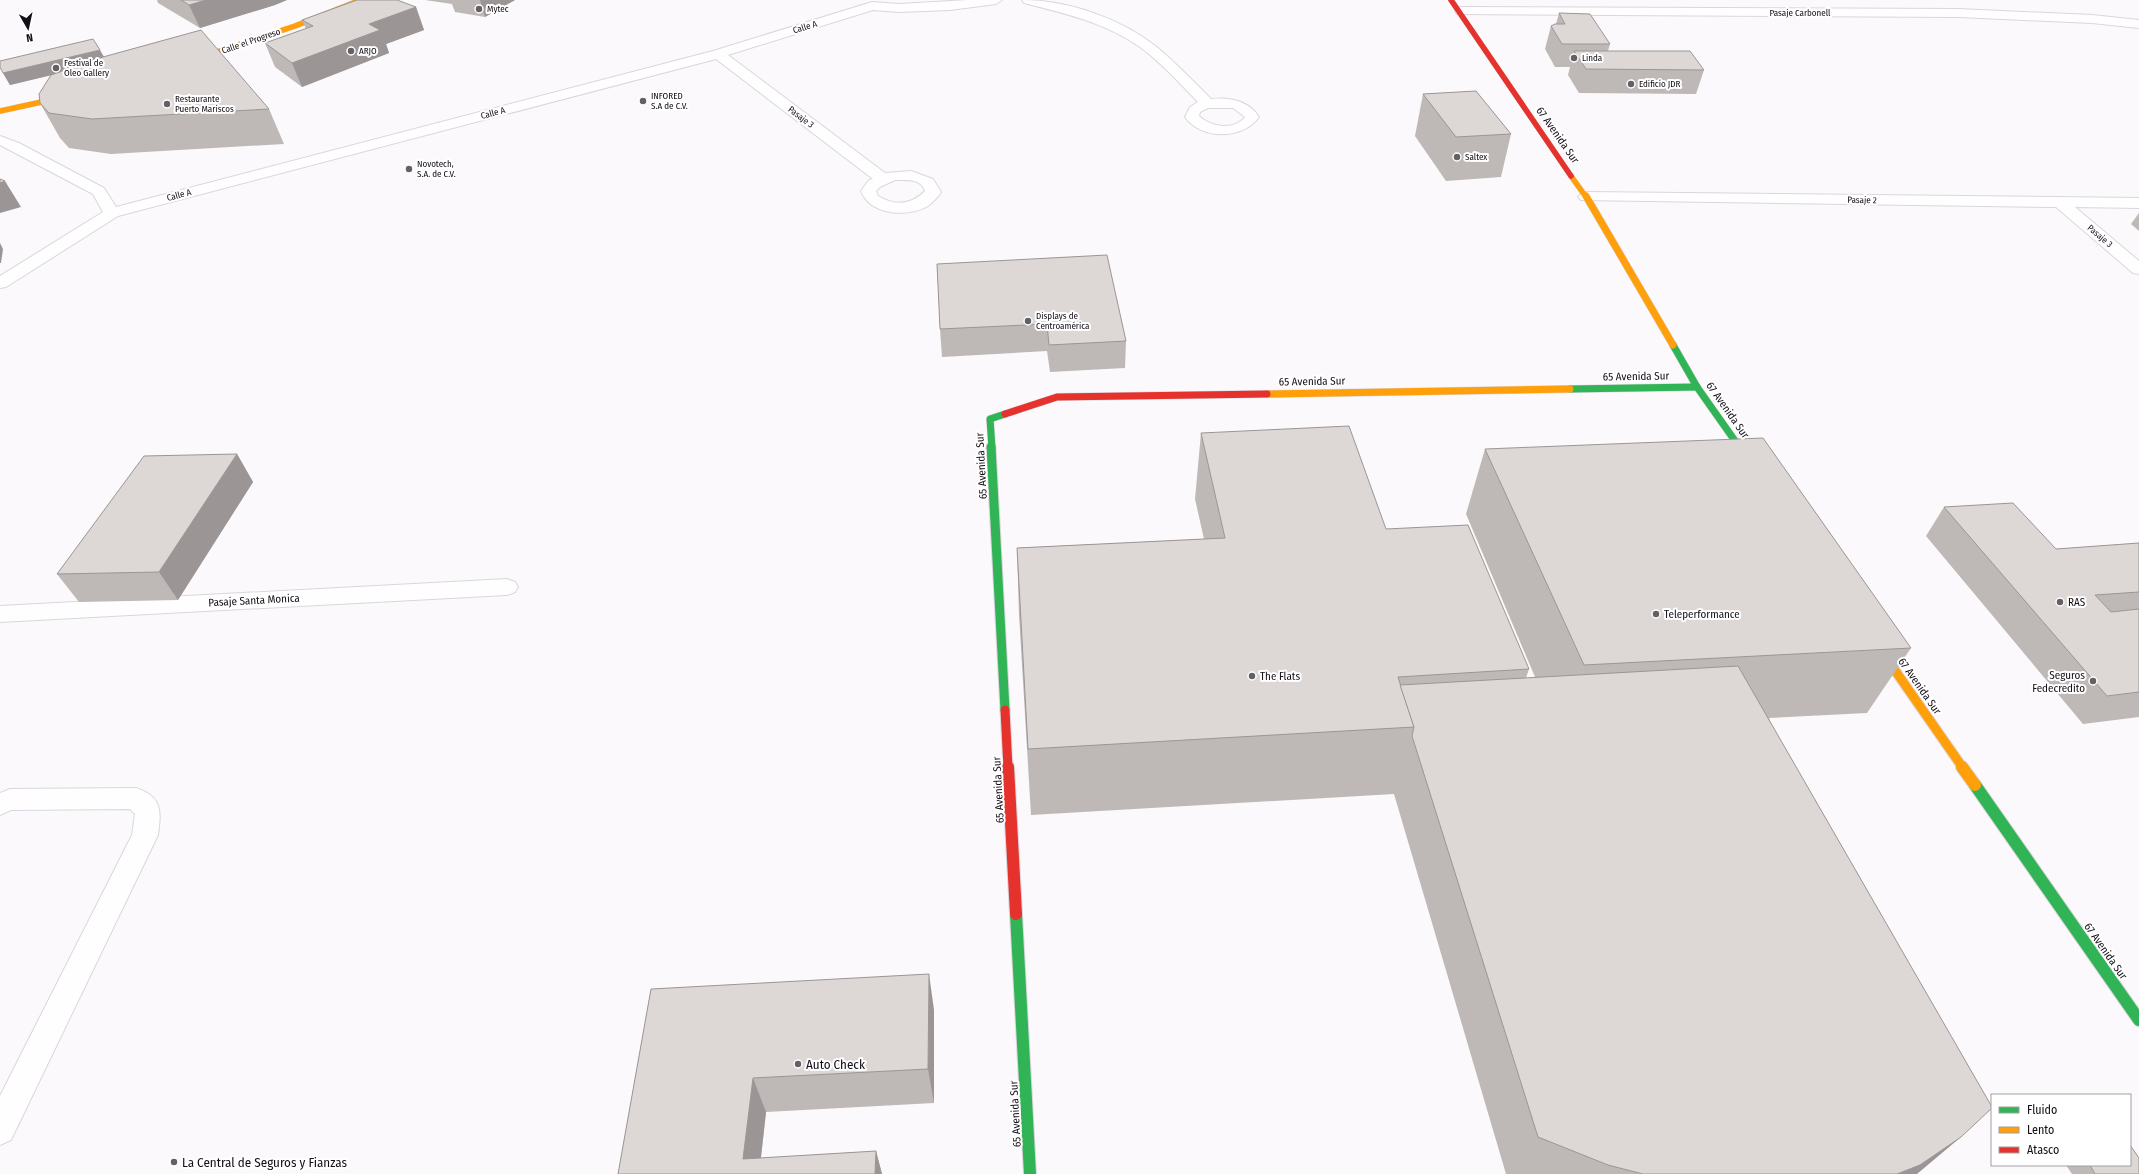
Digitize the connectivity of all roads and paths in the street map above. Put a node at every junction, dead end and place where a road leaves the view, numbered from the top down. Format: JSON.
{"nodes":[{"id":1,"x":337,"y":0,"type":"edge"},
{"id":2,"x":361,"y":0,"type":"edge"},
{"id":3,"x":996,"y":0,"type":"edge"},
{"id":4,"x":1028,"y":0,"type":"edge"},
{"id":5,"x":1451,"y":0,"type":"edge"},
{"id":6,"x":872,"y":3,"type":"edge"},
{"id":7,"x":1461,"y":12,"type":"junction"},
{"id":8,"x":300,"y":14,"type":"dead end"},
{"id":9,"x":285,"y":19,"type":"dead end"},
{"id":10,"x":2139,"y":24,"type":"edge"},
{"id":11,"x":185,"y":54,"type":"edge"},
{"id":12,"x":718,"y":54,"type":"junction"},
{"id":13,"x":179,"y":64,"type":"edge"},
{"id":14,"x":0,"y":103,"type":"edge"},
{"id":15,"x":1208,"y":104,"type":"dead end"},
{"id":16,"x":0,"y":111,"type":"edge"},
{"id":17,"x":0,"y":140,"type":"edge"},
{"id":18,"x":883,"y":179,"type":"dead end"},
{"id":19,"x":1586,"y":197,"type":"junction"},
{"id":20,"x":2061,"y":203,"type":"junction"},
{"id":21,"x":2139,"y":203,"type":"edge"},
{"id":22,"x":112,"y":213,"type":"junction"},
{"id":23,"x":2139,"y":269,"type":"edge"},
{"id":24,"x":0,"y":283,"type":"edge"},
{"id":25,"x":1697,"y":387,"type":"junction"},
{"id":26,"x":1756,"y":472,"type":"edge"},
{"id":27,"x":507,"y":587,"type":"dead end"},
{"id":28,"x":0,"y":614,"type":"edge"},
{"id":29,"x":1870,"y":635,"type":"edge"},
{"id":30,"x":3,"y":802,"type":"edge"},
{"id":31,"x":2139,"y":1020,"type":"edge"},
{"id":32,"x":0,"y":1129,"type":"edge"},
{"id":33,"x":1030,"y":1174,"type":"edge"}],
"edges":[{"from":1,"to":8,"type":"street"},
{"from":2,"to":13,"type":"street","name":"Calle el Progreso"},
{"from":3,"to":6,"type":"street"},
{"from":4,"to":15,"type":"street"},
{"from":5,"to":7,"type":"street","name":"67 Avenida Sur"},
{"from":6,"to":12,"type":"street","name":"Calle A"},
{"from":7,"to":10,"type":"street","name":"Pasaje Carbonell"},
{"from":7,"to":19,"type":"street","name":"67 Avenida Sur"},
{"from":9,"to":11,"type":"street","name":"Calle el Progreso"},
{"from":12,"to":18,"type":"street","name":"Pasaje 3"},
{"from":12,"to":22,"type":"street","name":"Calle A"},
{"from":14,"to":16,"type":"street"},
{"from":17,"to":22,"type":"street"},
{"from":19,"to":20,"type":"street","name":"Pasaje 2"},
{"from":19,"to":25,"type":"street","name":"67 Avenida Sur"},
{"from":20,"to":21,"type":"street","name":"Pasaje 2"},
{"from":20,"to":23,"type":"street","name":"Pasaje 3"},
{"from":22,"to":24,"type":"street","name":"Calle A"},
{"from":25,"to":26,"type":"street","name":"67 Avenida Sur"},
{"from":25,"to":33,"type":"street","name":"65 Avenida Sur"},
{"from":27,"to":28,"type":"street","name":"Pasaje Santa Monica"},
{"from":29,"to":31,"type":"street","name":"67 Avenida Sur"},
{"from":30,"to":32,"type":"street"}]}
